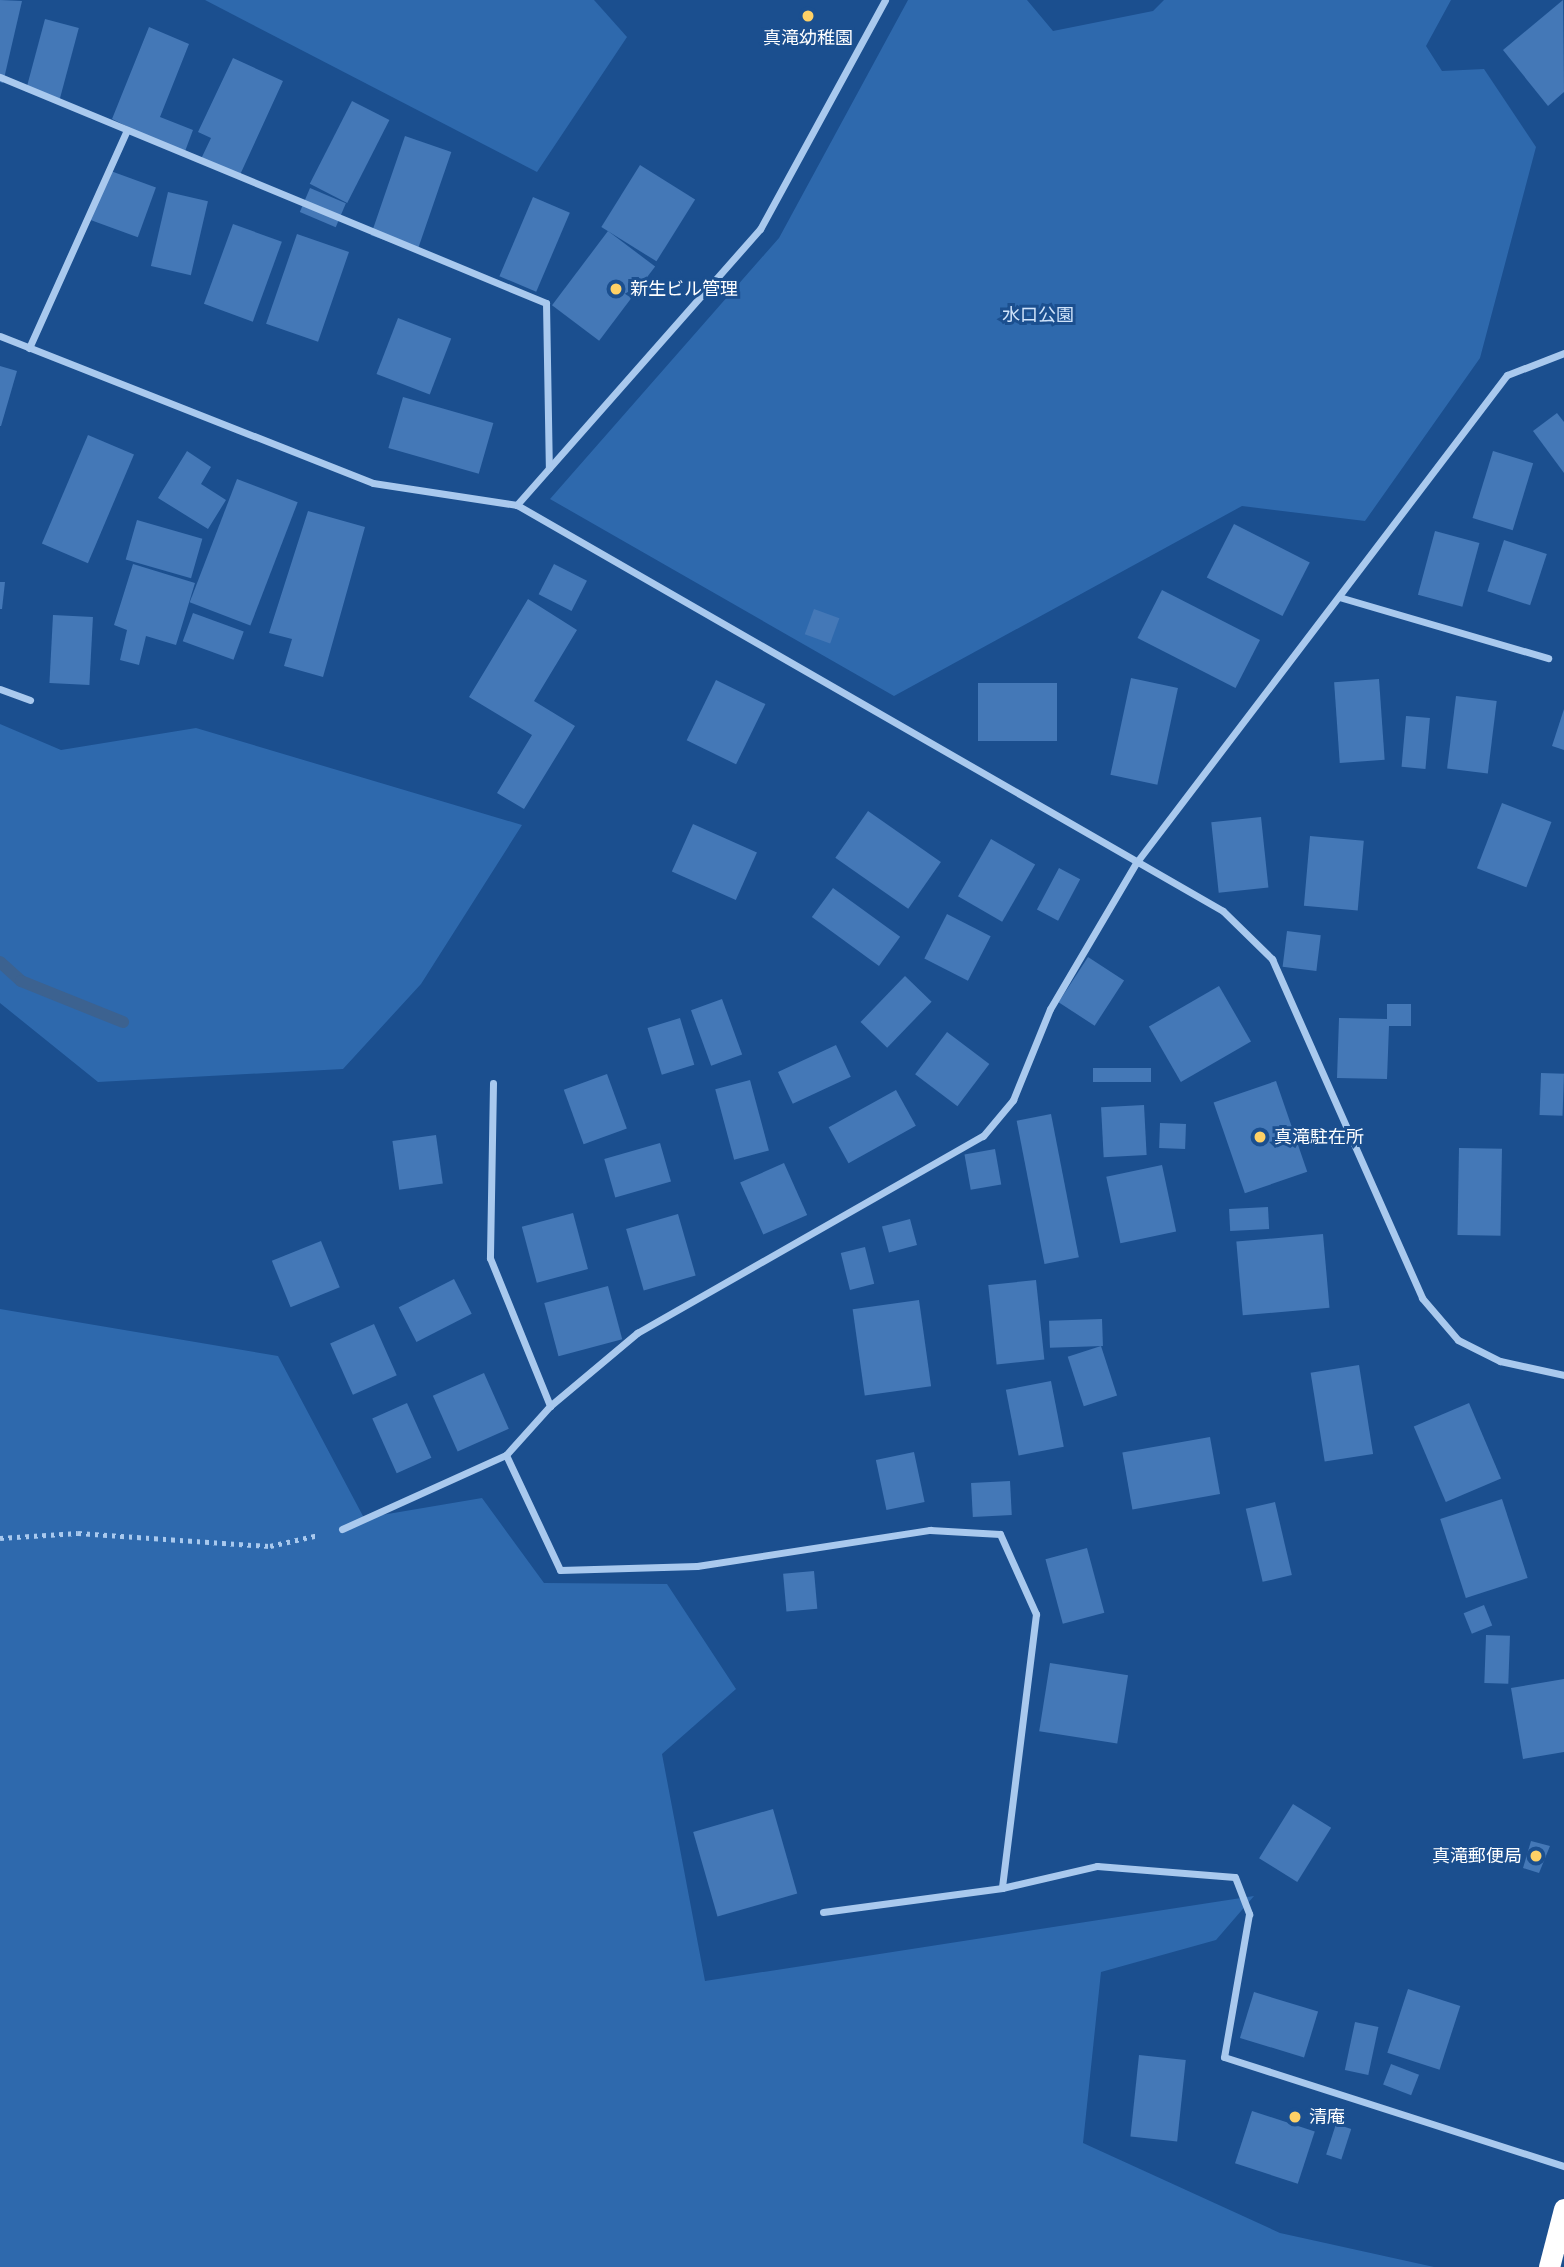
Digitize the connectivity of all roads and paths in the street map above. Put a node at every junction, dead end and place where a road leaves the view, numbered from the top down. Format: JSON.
{"nodes":[{"id":1,"x":885,"y":0,"type":"edge"},
{"id":2,"x":0,"y":77,"type":"edge"},
{"id":3,"x":127,"y":130,"type":"junction"},
{"id":4,"x":0,"y":336,"type":"edge"},
{"id":5,"x":29,"y":348,"type":"junction"},
{"id":6,"x":1564,"y":353,"type":"edge"},
{"id":7,"x":549,"y":469,"type":"junction"},
{"id":8,"x":517,"y":505,"type":"junction"},
{"id":9,"x":1339,"y":597,"type":"junction"},
{"id":10,"x":1548,"y":658,"type":"dead end"},
{"id":11,"x":0,"y":689,"type":"edge"},
{"id":12,"x":30,"y":700,"type":"dead end"},
{"id":13,"x":1136,"y":863,"type":"junction"},
{"id":14,"x":493,"y":1083,"type":"dead end"},
{"id":15,"x":1564,"y":1375,"type":"edge"},
{"id":16,"x":550,"y":1406,"type":"junction"},
{"id":17,"x":506,"y":1455,"type":"junction"},
{"id":18,"x":342,"y":1529,"type":"joint"},
{"id":19,"x":0,"y":1538,"type":"edge"},
{"id":20,"x":1002,"y":1888,"type":"junction"},
{"id":21,"x":823,"y":1912,"type":"dead end"},
{"id":22,"x":1564,"y":2166,"type":"edge"},
{"id":23,"x":1564,"y":2209,"type":"edge"},
{"id":24,"x":1549,"y":2267,"type":"edge"}],
"edges":[{"from":1,"to":7,"type":"street"},
{"from":2,"to":3,"type":"street"},
{"from":3,"to":5,"type":"street"},
{"from":3,"to":7,"type":"street"},
{"from":4,"to":5,"type":"street"},
{"from":5,"to":8,"type":"street"},
{"from":6,"to":9,"type":"street"},
{"from":7,"to":8,"type":"street"},
{"from":8,"to":13,"type":"street"},
{"from":9,"to":10,"type":"street"},
{"from":9,"to":13,"type":"street"},
{"from":11,"to":12,"type":"street"},
{"from":13,"to":15,"type":"street"},
{"from":13,"to":16,"type":"street"},
{"from":14,"to":16,"type":"street"},
{"from":16,"to":17,"type":"street"},
{"from":17,"to":18,"type":"street"},
{"from":17,"to":20,"type":"street"},
{"from":18,"to":19,"type":"path"},
{"from":20,"to":21,"type":"street"},
{"from":20,"to":22,"type":"street"},
{"from":23,"to":24,"type":"highway"}]}
